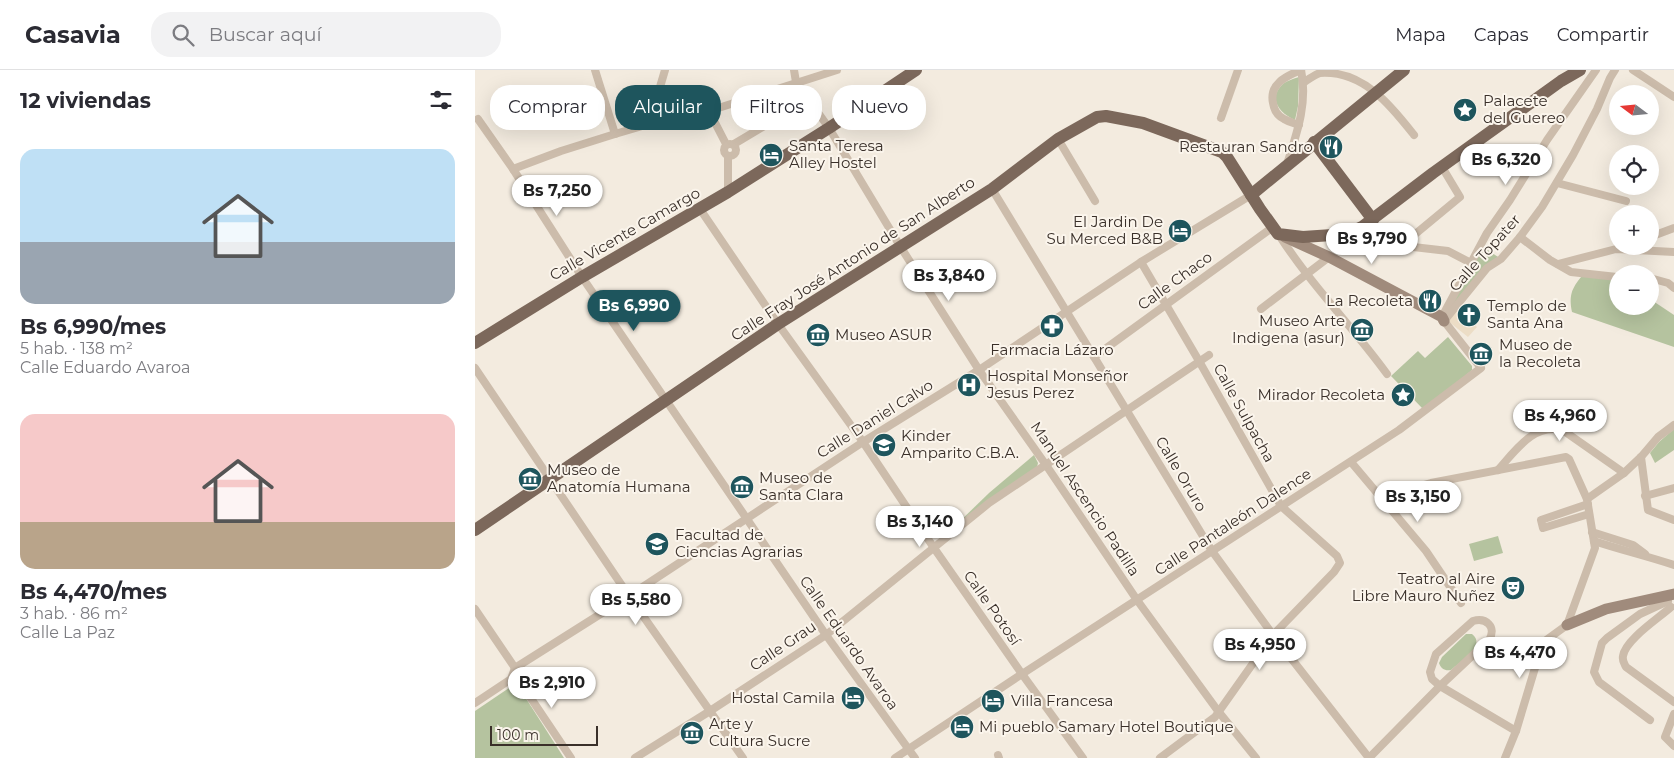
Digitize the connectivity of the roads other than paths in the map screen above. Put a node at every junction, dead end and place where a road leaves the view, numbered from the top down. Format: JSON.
{"nodes":[{"id":1,"x":595,"y":70,"type":"edge"},
{"id":2,"x":665,"y":70,"type":"edge"},
{"id":3,"x":793,"y":70,"type":"edge"},
{"id":4,"x":837,"y":70,"type":"edge"},
{"id":5,"x":916,"y":70,"type":"edge"},
{"id":6,"x":1238,"y":70,"type":"edge"},
{"id":7,"x":1301,"y":70,"type":"edge"},
{"id":8,"x":1404,"y":70,"type":"edge"},
{"id":9,"x":1580,"y":70,"type":"edge"},
{"id":10,"x":1596,"y":70,"type":"edge"},
{"id":11,"x":1615,"y":70,"type":"edge"},
{"id":12,"x":1633,"y":70,"type":"edge"},
{"id":13,"x":796,"y":82,"type":"junction"},
{"id":14,"x":1303,"y":83,"type":"junction"},
{"id":15,"x":661,"y":85,"type":"edge"},
{"id":16,"x":798,"y":85,"type":"edge"},
{"id":17,"x":1379,"y":91,"type":"junction"},
{"id":18,"x":1674,"y":97,"type":"edge"},
{"id":19,"x":721,"y":107,"type":"edge"},
{"id":20,"x":1221,"y":118,"type":"dead end"},
{"id":21,"x":478,"y":119,"type":"dead end"},
{"id":22,"x":822,"y":119,"type":"edge"},
{"id":23,"x":1299,"y":125,"type":"junction"},
{"id":24,"x":829,"y":128,"type":"junction"},
{"id":25,"x":629,"y":130,"type":"edge"},
{"id":26,"x":721,"y":130,"type":"edge"},
{"id":27,"x":755,"y":130,"type":"edge"},
{"id":28,"x":615,"y":134,"type":"junction"},
{"id":29,"x":1414,"y":135,"type":"dead end"},
{"id":30,"x":1058,"y":139,"type":"junction"},
{"id":31,"x":1314,"y":142,"type":"junction"},
{"id":32,"x":730,"y":144,"type":"junction"},
{"id":33,"x":1286,"y":166,"type":"junction"},
{"id":34,"x":1441,"y":167,"type":"junction"},
{"id":35,"x":513,"y":169,"type":"junction"},
{"id":36,"x":1557,"y":183,"type":"junction"},
{"id":37,"x":992,"y":189,"type":"junction"},
{"id":38,"x":728,"y":192,"type":"junction"},
{"id":39,"x":1251,"y":194,"type":"junction"},
{"id":40,"x":1626,"y":201,"type":"dead end"},
{"id":41,"x":1095,"y":202,"type":"dead end"},
{"id":42,"x":700,"y":209,"type":"junction"},
{"id":43,"x":1373,"y":220,"type":"junction"},
{"id":44,"x":1674,"y":228,"type":"edge"},
{"id":45,"x":1275,"y":230,"type":"junction"},
{"id":46,"x":1347,"y":234,"type":"junction"},
{"id":47,"x":1659,"y":234,"type":"edge"},
{"id":48,"x":1520,"y":237,"type":"junction"},
{"id":49,"x":1402,"y":245,"type":"junction"},
{"id":50,"x":900,"y":246,"type":"junction"},
{"id":51,"x":1609,"y":251,"type":"edge"},
{"id":52,"x":1659,"y":251,"type":"edge"},
{"id":53,"x":1674,"y":252,"type":"edge"},
{"id":54,"x":1329,"y":257,"type":"junction"},
{"id":55,"x":1141,"y":262,"type":"junction"},
{"id":56,"x":1471,"y":263,"type":"junction"},
{"id":57,"x":1558,"y":264,"type":"junction"},
{"id":58,"x":1306,"y":275,"type":"junction"},
{"id":59,"x":1609,"y":276,"type":"edge"},
{"id":60,"x":582,"y":277,"type":"junction"},
{"id":61,"x":1659,"y":280,"type":"edge"},
{"id":62,"x":1674,"y":288,"type":"edge"},
{"id":63,"x":1166,"y":305,"type":"junction"},
{"id":64,"x":1261,"y":309,"type":"dead end"},
{"id":65,"x":1066,"y":312,"type":"junction"},
{"id":66,"x":1443,"y":319,"type":"junction"},
{"id":67,"x":778,"y":324,"type":"junction"},
{"id":68,"x":475,"y":343,"type":"edge"},
{"id":69,"x":1209,"y":355,"type":"dead end"},
{"id":70,"x":1094,"y":357,"type":"junction"},
{"id":71,"x":1199,"y":362,"type":"junction"},
{"id":72,"x":475,"y":368,"type":"edge"},
{"id":73,"x":979,"y":370,"type":"junction"},
{"id":74,"x":1387,"y":374,"type":"dead end"},
{"id":75,"x":667,"y":400,"type":"junction"},
{"id":76,"x":1126,"y":410,"type":"junction"},
{"id":77,"x":1674,"y":425,"type":"edge"},
{"id":78,"x":863,"y":442,"type":"junction"},
{"id":79,"x":1641,"y":457,"type":"junction"},
{"id":80,"x":1351,"y":462,"type":"junction"},
{"id":81,"x":1046,"y":465,"type":"junction"},
{"id":82,"x":1498,"y":470,"type":"junction"},
{"id":83,"x":1624,"y":472,"type":"junction"},
{"id":84,"x":550,"y":480,"type":"junction"},
{"id":85,"x":1674,"y":488,"type":"edge"},
{"id":86,"x":1645,"y":496,"type":"junction"},
{"id":87,"x":1380,"y":497,"type":"junction"},
{"id":88,"x":1587,"y":502,"type":"junction"},
{"id":89,"x":1281,"y":506,"type":"junction"},
{"id":90,"x":1589,"y":514,"type":"junction"},
{"id":91,"x":747,"y":520,"type":"junction"},
{"id":92,"x":1674,"y":520,"type":"edge"},
{"id":93,"x":475,"y":530,"type":"edge"},
{"id":94,"x":1592,"y":532,"type":"junction"},
{"id":95,"x":1594,"y":541,"type":"junction"},
{"id":96,"x":934,"y":548,"type":"junction"},
{"id":97,"x":1212,"y":550,"type":"junction"},
{"id":98,"x":1645,"y":555,"type":"junction"},
{"id":99,"x":1674,"y":565,"type":"edge"},
{"id":100,"x":629,"y":596,"type":"junction"},
{"id":101,"x":1137,"y":600,"type":"junction"},
{"id":102,"x":1671,"y":601,"type":"edge"},
{"id":103,"x":1461,"y":603,"type":"dead end"},
{"id":104,"x":475,"y":609,"type":"edge"},
{"id":105,"x":1567,"y":626,"type":"junction"},
{"id":106,"x":826,"y":635,"type":"junction"},
{"id":107,"x":1273,"y":635,"type":"junction"},
{"id":108,"x":515,"y":668,"type":"junction"},
{"id":109,"x":1022,"y":674,"type":"junction"},
{"id":110,"x":1440,"y":686,"type":"junction"},
{"id":111,"x":1674,"y":702,"type":"edge"},
{"id":112,"x":475,"y":703,"type":"edge"},
{"id":113,"x":711,"y":711,"type":"junction"},
{"id":114,"x":1218,"y":711,"type":"junction"},
{"id":115,"x":1674,"y":714,"type":"edge"},
{"id":116,"x":1650,"y":720,"type":"dead end"},
{"id":117,"x":1516,"y":731,"type":"junction"},
{"id":118,"x":1674,"y":746,"type":"edge"},
{"id":119,"x":909,"y":749,"type":"junction"},
{"id":120,"x":571,"y":758,"type":"edge"},
{"id":121,"x":635,"y":758,"type":"edge"},
{"id":122,"x":743,"y":758,"type":"edge"},
{"id":123,"x":895,"y":758,"type":"edge"},
{"id":124,"x":915,"y":758,"type":"edge"},
{"id":125,"x":1083,"y":758,"type":"edge"},
{"id":126,"x":1160,"y":758,"type":"edge"},
{"id":127,"x":1256,"y":758,"type":"edge"},
{"id":128,"x":1369,"y":758,"type":"edge"},
{"id":129,"x":1505,"y":758,"type":"edge"}],
"edges":[{"from":1,"to":28,"type":"street"},
{"from":2,"to":15,"type":"street"},
{"from":3,"to":13,"type":"street","name":"Manuel Ascencio Padilla"},
{"from":4,"to":13,"type":"street"},
{"from":5,"to":24,"type":"main road","name":"Calle Vicente Camargo"},
{"from":6,"to":20,"type":"street"},
{"from":7,"to":14,"type":"street"},
{"from":7,"to":23,"type":"street"},
{"from":8,"to":17,"type":"main road"},
{"from":9,"to":34,"type":"main road"},
{"from":10,"to":56,"type":"street"},
{"from":11,"to":36,"type":"street","name":"Calle Topater"},
{"from":12,"to":18,"type":"street"},
{"from":13,"to":16,"type":"street","name":"Manuel Ascencio Padilla"},
{"from":13,"to":19,"type":"street"},
{"from":14,"to":17,"type":"street"},
{"from":14,"to":23,"type":"street"},
{"from":17,"to":29,"type":"street"},
{"from":17,"to":31,"type":"main road"},
{"from":21,"to":35,"type":"street","name":"Calle Eduardo Avaroa"},
{"from":22,"to":24,"type":"street","name":"Manuel Ascencio Padilla"},
{"from":23,"to":33,"type":"street"},
{"from":24,"to":38,"type":"main road","name":"Calle Vicente Camargo"},
{"from":24,"to":50,"type":"street","name":"Manuel Ascencio Padilla"},
{"from":25,"to":28,"type":"street"},
{"from":26,"to":32,"type":"street"},
{"from":27,"to":32,"type":"street"},
{"from":28,"to":35,"type":"street"},
{"from":30,"to":37,"type":"main road","name":"Calle Fray José Antonio de San Alberto"},
{"from":30,"to":39,"type":"main road","name":"Calle Fray José Antonio de San Alberto"},
{"from":30,"to":41,"type":"street"},
{"from":31,"to":33,"type":"main road"},
{"from":31,"to":43,"type":"main road"},
{"from":32,"to":38,"type":"street"},
{"from":33,"to":39,"type":"main road"},
{"from":34,"to":43,"type":"main road"},
{"from":34,"to":49,"type":"street"},
{"from":35,"to":60,"type":"street","name":"Calle Eduardo Avaroa"},
{"from":36,"to":40,"type":"street"},
{"from":36,"to":48,"type":"street","name":"Calle Topater"},
{"from":37,"to":50,"type":"main road","name":"Calle Fray José Antonio de San Alberto"},
{"from":37,"to":65,"type":"street","name":"Calle Oruro"},
{"from":38,"to":42,"type":"main road","name":"Calle Vicente Camargo"},
{"from":39,"to":45,"type":"main road","name":"Calle Fray José Antonio de San Alberto"},
{"from":39,"to":55,"type":"street","name":"Calle Daniel Calvo"},
{"from":42,"to":60,"type":"main road","name":"Calle Vicente Camargo"},
{"from":42,"to":67,"type":"street","name":"Calle Potosí"},
{"from":43,"to":46,"type":"main road"},
{"from":44,"to":47,"type":"street"},
{"from":45,"to":46,"type":"main road"},
{"from":45,"to":54,"type":"street"},
{"from":45,"to":58,"type":"street"},
{"from":45,"to":63,"type":"street","name":"Calle Chaco"},
{"from":46,"to":49,"type":"street"},
{"from":48,"to":57,"type":"street"},
{"from":48,"to":66,"type":"street","name":"Calle Topater"},
{"from":49,"to":56,"type":"street"},
{"from":50,"to":67,"type":"main road","name":"Calle Fray José Antonio de San Alberto"},
{"from":50,"to":73,"type":"street","name":"Manuel Ascencio Padilla"},
{"from":51,"to":57,"type":"street"},
{"from":52,"to":53,"type":"street"},
{"from":54,"to":58,"type":"street"},
{"from":54,"to":66,"type":"street"},
{"from":55,"to":63,"type":"street","name":"Calle Sulpacha"},
{"from":55,"to":65,"type":"street","name":"Calle Daniel Calvo"},
{"from":56,"to":66,"type":"street"},
{"from":57,"to":59,"type":"street"},
{"from":58,"to":64,"type":"street"},
{"from":58,"to":74,"type":"street"},
{"from":60,"to":68,"type":"main road","name":"Calle Vicente Camargo"},
{"from":60,"to":75,"type":"street","name":"Calle Eduardo Avaroa"},
{"from":61,"to":62,"type":"street"},
{"from":63,"to":70,"type":"street","name":"Calle Chaco"},
{"from":63,"to":71,"type":"street","name":"Calle Sulpacha"},
{"from":65,"to":70,"type":"street","name":"Calle Oruro"},
{"from":65,"to":73,"type":"street","name":"Calle Daniel Calvo"},
{"from":66,"to":80,"type":"street","name":"Calle Pantaleón Dalence"},
{"from":67,"to":75,"type":"main road","name":"Calle Fray José Antonio de San Alberto"},
{"from":67,"to":78,"type":"street","name":"Calle Potosí"},
{"from":69,"to":71,"type":"street","name":"Calle Grau"},
{"from":70,"to":76,"type":"street","name":"Calle Oruro"},
{"from":71,"to":76,"type":"street","name":"Calle Grau"},
{"from":71,"to":89,"type":"street","name":"Calle Sulpacha"},
{"from":72,"to":84,"type":"street"},
{"from":73,"to":78,"type":"street","name":"Calle Daniel Calvo"},
{"from":73,"to":81,"type":"street","name":"Manuel Ascencio Padilla"},
{"from":75,"to":84,"type":"main road","name":"Calle Fray José Antonio de San Alberto"},
{"from":75,"to":91,"type":"street","name":"Calle Eduardo Avaroa"},
{"from":76,"to":81,"type":"street","name":"Calle Grau"},
{"from":76,"to":97,"type":"street","name":"Calle Oruro"},
{"from":77,"to":79,"type":"street"},
{"from":78,"to":91,"type":"street","name":"Calle Daniel Calvo"},
{"from":78,"to":96,"type":"street","name":"Calle Potosí"},
{"from":79,"to":83,"type":"street"},
{"from":79,"to":86,"type":"street"},
{"from":80,"to":87,"type":"street"},
{"from":80,"to":89,"type":"street","name":"Calle Pantaleón Dalence"},
{"from":81,"to":96,"type":"street","name":"Calle Grau"},
{"from":81,"to":101,"type":"street","name":"Manuel Ascencio Padilla"},
{"from":82,"to":83,"type":"street"},
{"from":82,"to":87,"type":"street"},
{"from":82,"to":88,"type":"street"},
{"from":83,"to":88,"type":"street"},
{"from":84,"to":93,"type":"main road","name":"Calle Fray José Antonio de San Alberto"},
{"from":84,"to":100,"type":"street"},
{"from":85,"to":86,"type":"street"},
{"from":86,"to":92,"type":"street"},
{"from":87,"to":103,"type":"street"},
{"from":88,"to":90,"type":"street"},
{"from":88,"to":90,"type":"street"},
{"from":89,"to":97,"type":"street","name":"Calle Pantaleón Dalence"},
{"from":89,"to":107,"type":"street","name":"Calle Sulpacha"},
{"from":90,"to":94,"type":"street"},
{"from":91,"to":100,"type":"street","name":"Calle Daniel Calvo"},
{"from":91,"to":106,"type":"street","name":"Calle Eduardo Avaroa"},
{"from":94,"to":95,"type":"street"},
{"from":94,"to":98,"type":"street"},
{"from":95,"to":98,"type":"street"},
{"from":95,"to":105,"type":"street"},
{"from":96,"to":106,"type":"street","name":"Calle Grau"},
{"from":96,"to":109,"type":"street","name":"Calle Potosí"},
{"from":97,"to":101,"type":"street","name":"Calle Pantaleón Dalence"},
{"from":97,"to":107,"type":"street","name":"Calle Oruro"},
{"from":98,"to":99,"type":"street"},
{"from":100,"to":108,"type":"street","name":"Calle Daniel Calvo"},
{"from":100,"to":113,"type":"street"},
{"from":101,"to":109,"type":"street","name":"Calle Pantaleón Dalence"},
{"from":101,"to":114,"type":"street","name":"Manuel Ascencio Padilla"},
{"from":102,"to":105,"type":"street"},
{"from":102,"to":111,"type":"street"},
{"from":102,"to":116,"type":"street"},
{"from":104,"to":108,"type":"street"},
{"from":105,"to":117,"type":"street"},
{"from":106,"to":113,"type":"street","name":"Calle Grau"},
{"from":106,"to":119,"type":"street","name":"Calle Eduardo Avaroa"},
{"from":107,"to":114,"type":"street"},
{"from":107,"to":128,"type":"street","name":"Calle Oruro"},
{"from":108,"to":112,"type":"street","name":"Calle Daniel Calvo"},
{"from":108,"to":120,"type":"street"},
{"from":109,"to":119,"type":"street","name":"Calle Pantaleón Dalence"},
{"from":109,"to":125,"type":"street","name":"Calle Potosí"},
{"from":110,"to":110,"type":"street"},
{"from":110,"to":117,"type":"street"},
{"from":110,"to":128,"type":"street"},
{"from":113,"to":121,"type":"street","name":"Calle Grau"},
{"from":113,"to":122,"type":"street"},
{"from":114,"to":126,"type":"street"},
{"from":114,"to":127,"type":"street","name":"Manuel Ascencio Padilla"},
{"from":115,"to":118,"type":"street"},
{"from":117,"to":129,"type":"street"},
{"from":119,"to":123,"type":"street","name":"Calle Pantaleón Dalence"},
{"from":119,"to":124,"type":"street","name":"Calle Eduardo Avaroa"}]}
